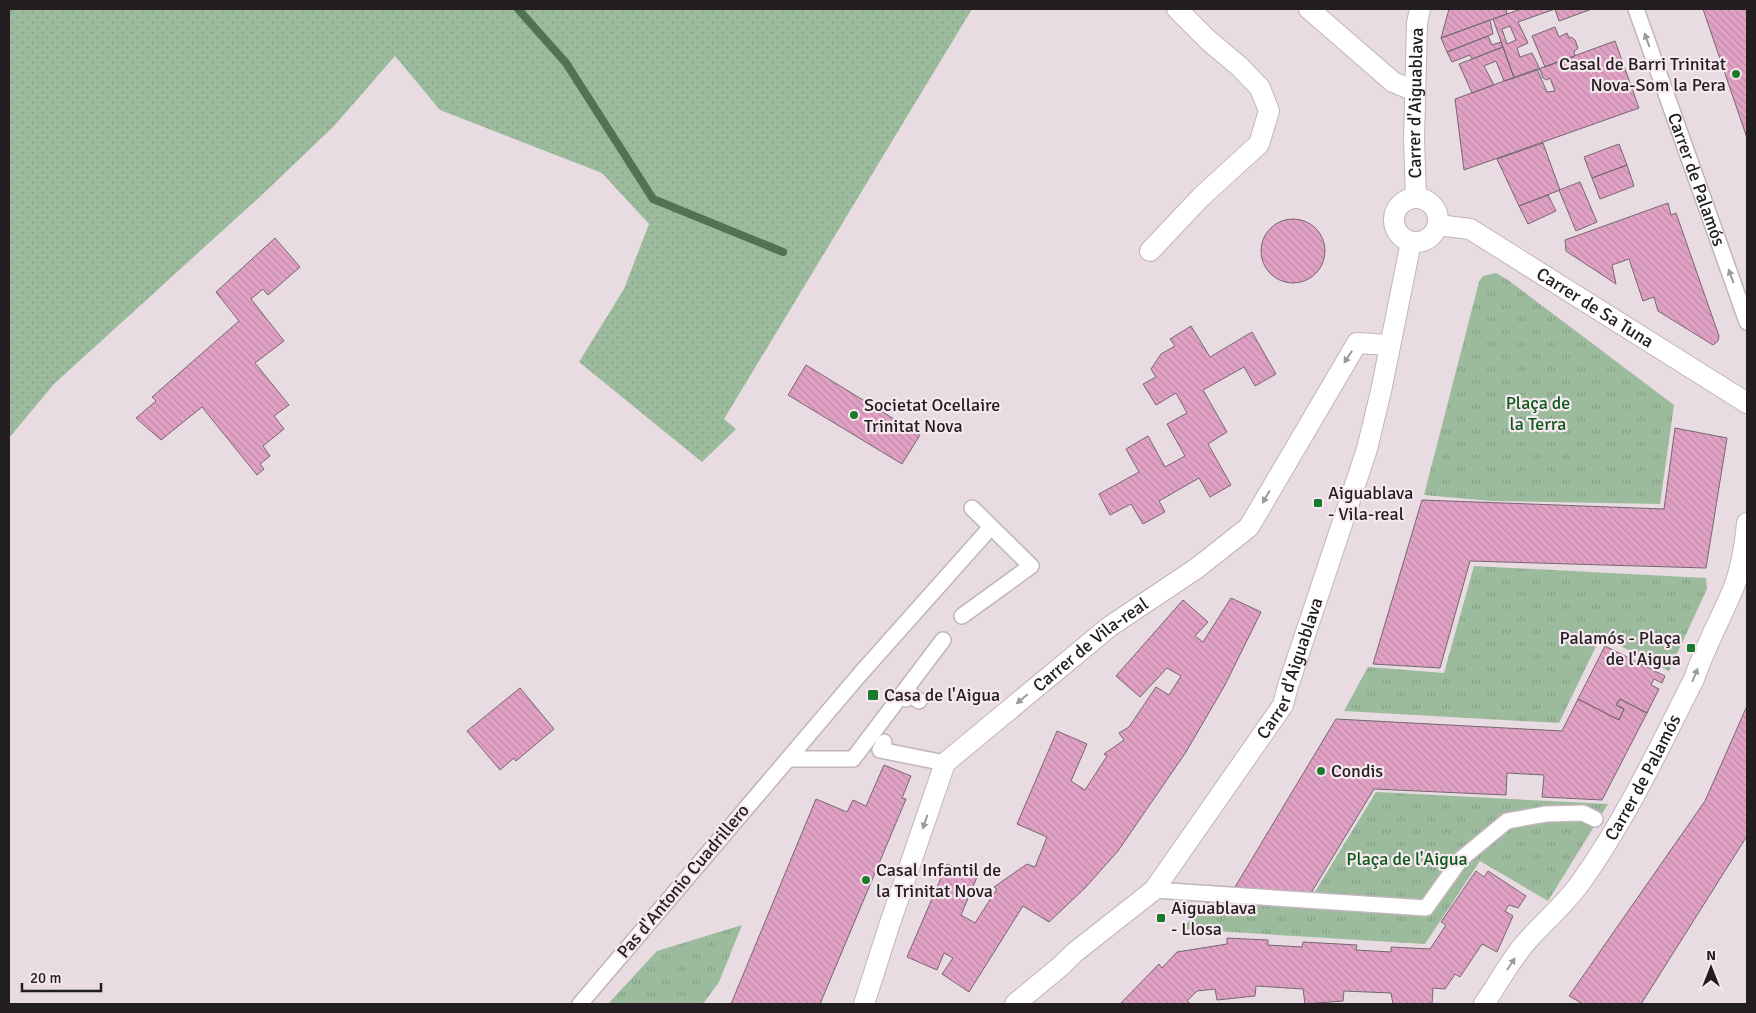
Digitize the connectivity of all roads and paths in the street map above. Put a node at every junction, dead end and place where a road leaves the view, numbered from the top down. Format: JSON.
{"nodes":[{"id":1,"x":1177,"y":9,"type":"edge"},
{"id":2,"x":1309,"y":9,"type":"edge"},
{"id":3,"x":1420,"y":9,"type":"edge"},
{"id":4,"x":1636,"y":9,"type":"edge"},
{"id":5,"x":1415,"y":91,"type":"junction"},
{"id":6,"x":1416,"y":198,"type":"junction"},
{"id":7,"x":1438,"y":226,"type":"junction"},
{"id":8,"x":1411,"y":242,"type":"junction"},
{"id":9,"x":1150,"y":250,"type":"dead end"},
{"id":10,"x":1747,"y":322,"type":"edge"},
{"id":11,"x":1390,"y":345,"type":"junction"},
{"id":12,"x":1747,"y":403,"type":"edge"},
{"id":13,"x":972,"y":508,"type":"dead end"},
{"id":14,"x":1747,"y":522,"type":"edge"},
{"id":15,"x":991,"y":527,"type":"junction"},
{"id":16,"x":962,"y":616,"type":"dead end"},
{"id":17,"x":943,"y":640,"type":"dead end"},
{"id":18,"x":884,"y":742,"type":"dead end"},
{"id":19,"x":788,"y":759,"type":"junction"},
{"id":20,"x":945,"y":763,"type":"junction"},
{"id":21,"x":1594,"y":819,"type":"dead end"},
{"id":22,"x":1154,"y":890,"type":"junction"},
{"id":23,"x":580,"y":1004,"type":"edge"},
{"id":24,"x":864,"y":1004,"type":"edge"},
{"id":25,"x":1014,"y":1004,"type":"edge"},
{"id":26,"x":1484,"y":1004,"type":"edge"}],
"edges":[{"from":1,"to":9,"type":"street"},
{"from":2,"to":5,"type":"street"},
{"from":3,"to":5,"type":"street","name":"Carrer d'Aiguablava"},
{"from":10,"to":4,"type":"street","name":"Carrer de Palamós","one_way":true},
{"from":5,"to":6,"type":"street","name":"Carrer d'Aiguablava"},
{"from":6,"to":7,"type":"street","name":"Carrer d'Aiguablava"},
{"from":6,"to":8,"type":"street","name":"Carrer d'Aiguablava"},
{"from":7,"to":8,"type":"street"},
{"from":7,"to":12,"type":"street","name":"Carrer de Sa Tuna"},
{"from":8,"to":11,"type":"street","name":"Carrer d'Aiguablava"},
{"from":11,"to":20,"type":"street","name":"Carrer de Vila-real","one_way":true},
{"from":11,"to":22,"type":"street","name":"Carrer d'Aiguablava"},
{"from":13,"to":15,"type":"street"},
{"from":26,"to":14,"type":"street","name":"Carrer de Palamós","one_way":true},
{"from":15,"to":16,"type":"street"},
{"from":15,"to":19,"type":"street","name":"Pas d'Antonio Cuadrillero"},
{"from":17,"to":19,"type":"street"},
{"from":18,"to":20,"type":"street"},
{"from":19,"to":23,"type":"street","name":"Pas d'Antonio Cuadrillero"},
{"from":20,"to":24,"type":"street","one_way":true},
{"from":21,"to":22,"type":"street"},
{"from":22,"to":25,"type":"street","name":"Carrer d'Aiguablava"}]}
